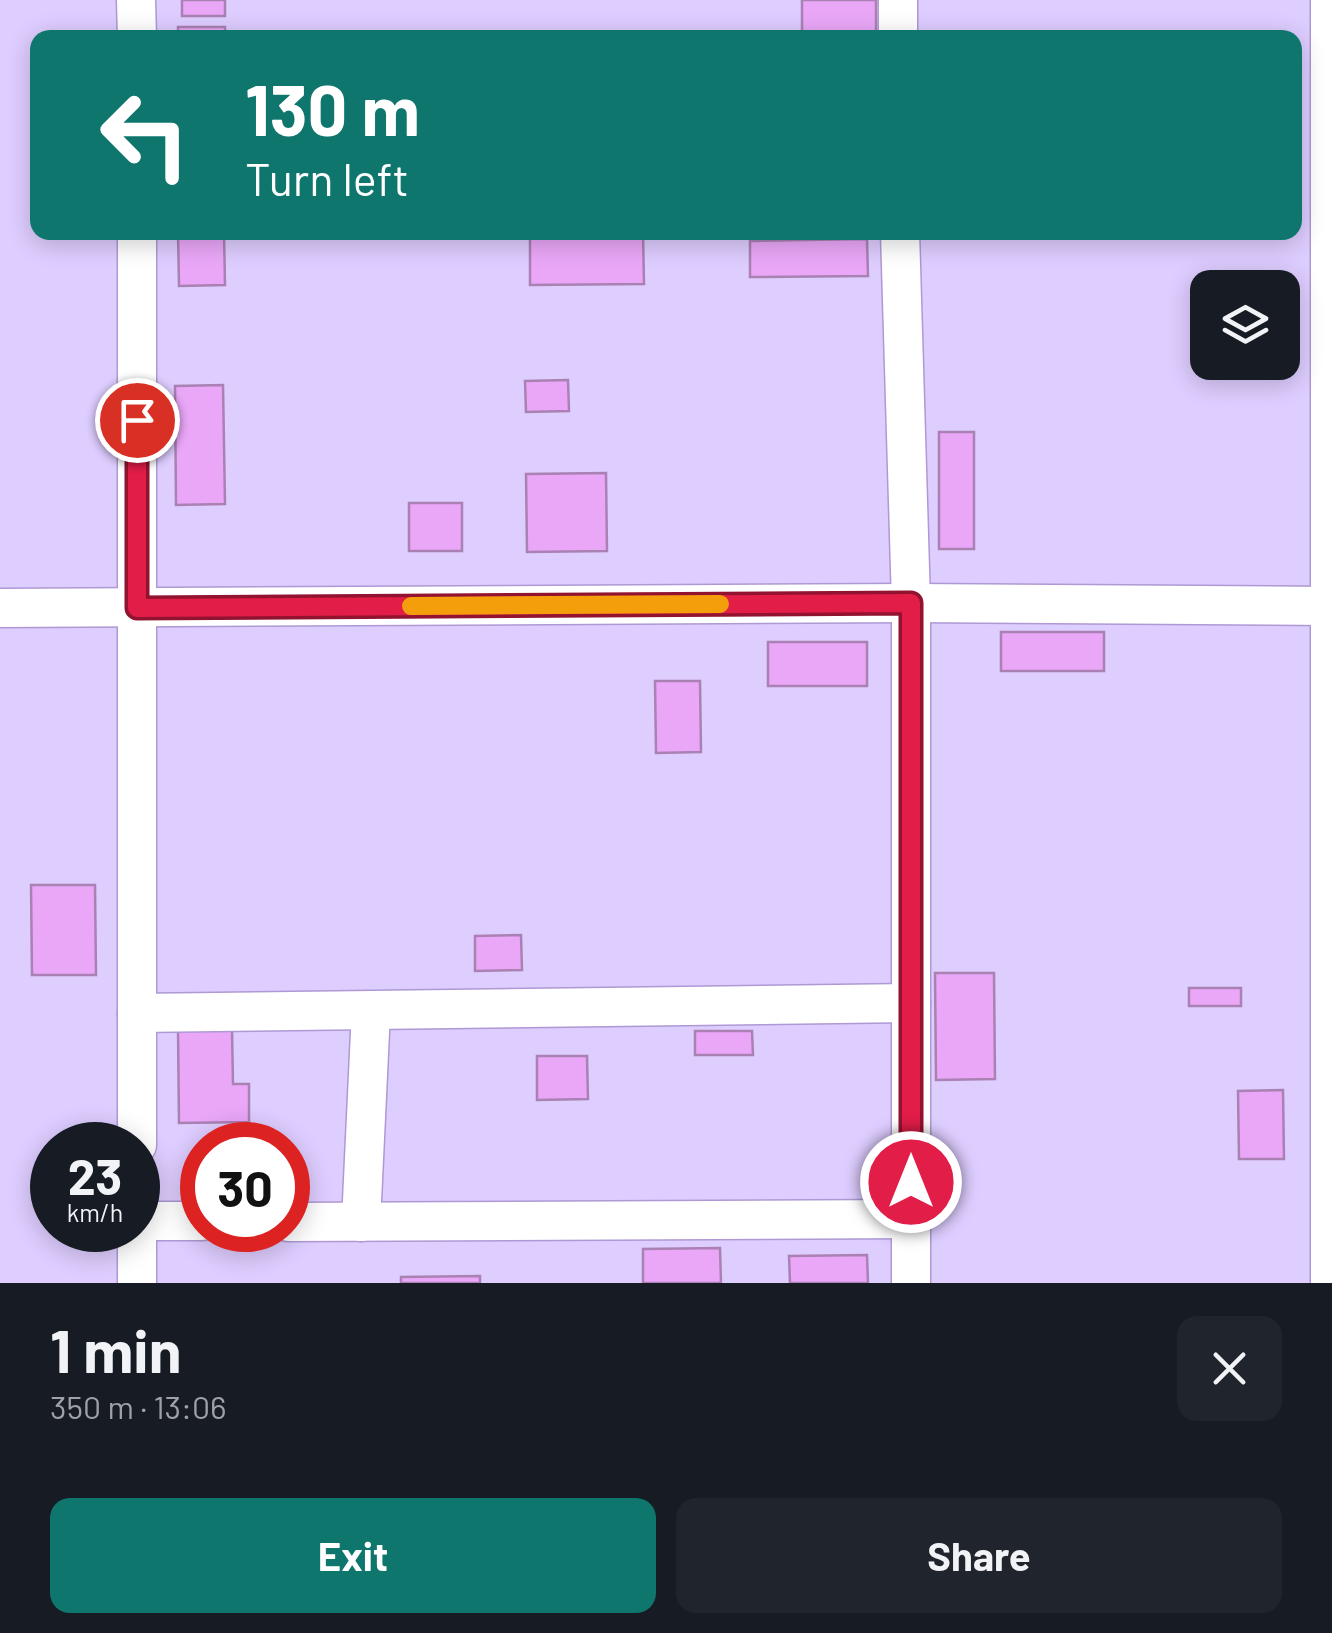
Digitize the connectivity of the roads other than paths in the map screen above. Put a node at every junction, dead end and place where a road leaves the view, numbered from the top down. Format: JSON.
{"nodes":[{"id":1,"x":136,"y":0,"type":"edge"},
{"id":2,"x":898,"y":0,"type":"edge"},
{"id":3,"x":1330,"y":0,"type":"edge"},
{"id":4,"x":136,"y":30,"type":"edge"},
{"id":5,"x":898,"y":30,"type":"edge"},
{"id":6,"x":137,"y":240,"type":"edge"},
{"id":7,"x":900,"y":240,"type":"edge"},
{"id":8,"x":911,"y":603,"type":"junction"},
{"id":9,"x":1330,"y":606,"type":"edge"},
{"id":10,"x":0,"y":608,"type":"edge"},
{"id":11,"x":137,"y":608,"type":"junction"},
{"id":12,"x":911,"y":1002,"type":"junction"},
{"id":13,"x":371,"y":1011,"type":"junction"},
{"id":14,"x":137,"y":1013,"type":"junction"},
{"id":15,"x":137,"y":1122,"type":"edge"},
{"id":16,"x":910,"y":1218,"type":"junction"},
{"id":17,"x":310,"y":1222,"type":"edge"},
{"id":18,"x":361,"y":1222,"type":"junction"},
{"id":19,"x":137,"y":1252,"type":"edge"},
{"id":20,"x":137,"y":1283,"type":"edge"},
{"id":21,"x":910,"y":1283,"type":"edge"},
{"id":22,"x":1330,"y":1283,"type":"edge"}],
"edges":[{"from":1,"to":4,"type":"street"},
{"from":2,"to":5,"type":"street"},
{"from":3,"to":9,"type":"street"},
{"from":6,"to":11,"type":"street"},
{"from":7,"to":8,"type":"street"},
{"from":8,"to":9,"type":"street"},
{"from":8,"to":11,"type":"street"},
{"from":8,"to":12,"type":"street"},
{"from":9,"to":22,"type":"street"},
{"from":10,"to":11,"type":"street"},
{"from":11,"to":14,"type":"street"},
{"from":12,"to":13,"type":"street"},
{"from":12,"to":16,"type":"street"},
{"from":13,"to":14,"type":"street"},
{"from":13,"to":18,"type":"street"},
{"from":14,"to":15,"type":"street"},
{"from":16,"to":18,"type":"street"},
{"from":16,"to":21,"type":"street"},
{"from":17,"to":18,"type":"street"},
{"from":19,"to":20,"type":"street"}]}
